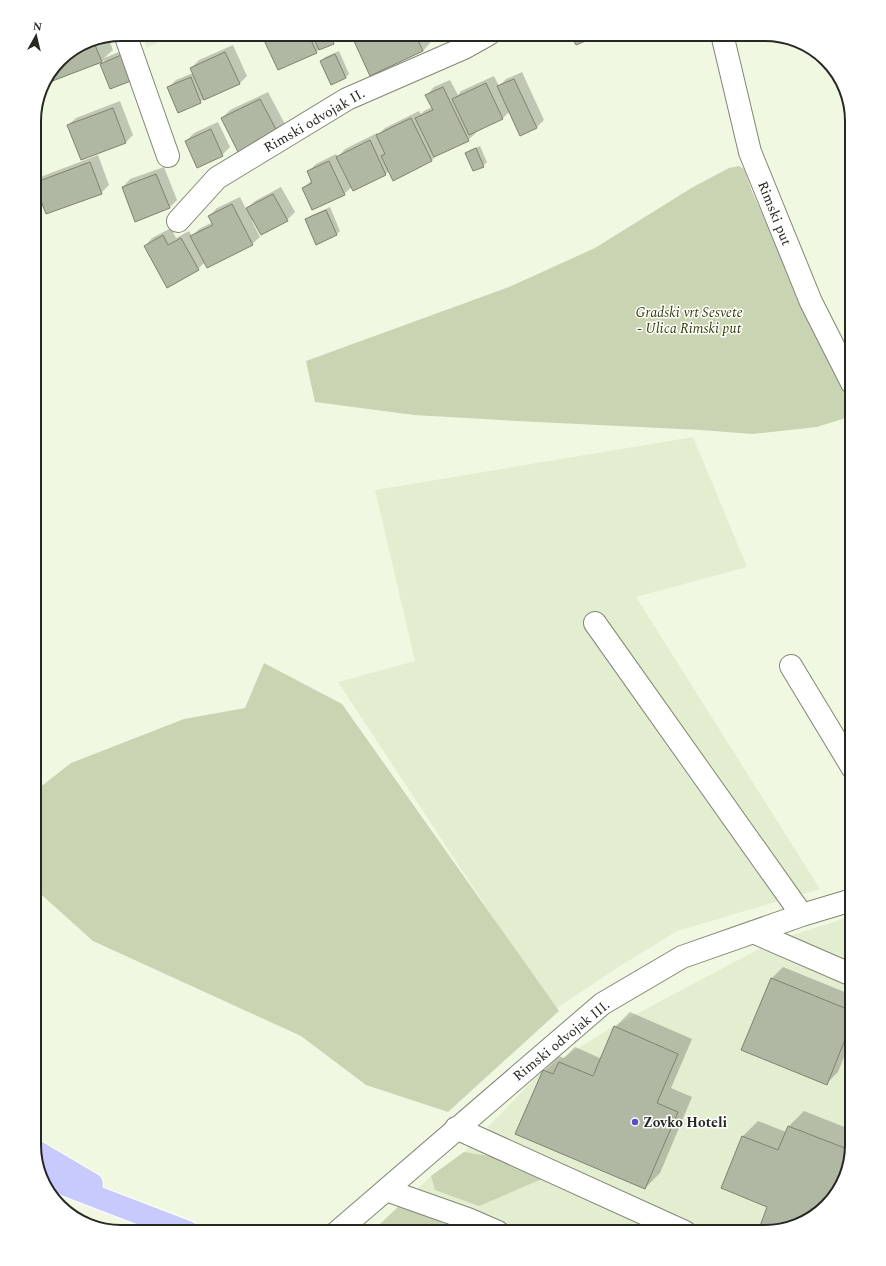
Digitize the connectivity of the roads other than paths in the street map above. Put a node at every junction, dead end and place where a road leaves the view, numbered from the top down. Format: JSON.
{"nodes":[{"id":1,"x":127,"y":41,"type":"edge"},
{"id":2,"x":476,"y":41,"type":"edge"},
{"id":3,"x":724,"y":41,"type":"edge"},
{"id":4,"x":168,"y":156,"type":"dead end"},
{"id":5,"x":178,"y":221,"type":"dead end"},
{"id":6,"x":845,"y":370,"type":"edge"},
{"id":7,"x":595,"y":623,"type":"dead end"},
{"id":8,"x":791,"y":666,"type":"dead end"},
{"id":9,"x":845,"y":755,"type":"edge"},
{"id":10,"x":845,"y":902,"type":"edge"},
{"id":11,"x":802,"y":915,"type":"junction"},
{"id":12,"x":753,"y":932,"type":"junction"},
{"id":13,"x":845,"y":972,"type":"edge"},
{"id":14,"x":456,"y":1128,"type":"junction"},
{"id":15,"x":42,"y":1155,"type":"edge"},
{"id":16,"x":49,"y":1178,"type":"edge"},
{"id":17,"x":386,"y":1190,"type":"junction"},
{"id":18,"x":134,"y":1210,"type":"junction"},
{"id":19,"x":171,"y":1225,"type":"edge"},
{"id":20,"x":345,"y":1225,"type":"edge"},
{"id":21,"x":482,"y":1225,"type":"edge"},
{"id":22,"x":670,"y":1225,"type":"edge"}],
"edges":[{"from":1,"to":4,"type":"street"},
{"from":2,"to":5,"type":"street","name":"Rimski odvojak II."},
{"from":3,"to":6,"type":"street","name":"Rimski put"},
{"from":7,"to":11,"type":"street"},
{"from":8,"to":9,"type":"street"},
{"from":10,"to":11,"type":"street","name":"Rimski odvojak III."},
{"from":11,"to":12,"type":"street","name":"Rimski odvojak III."},
{"from":12,"to":13,"type":"street"},
{"from":12,"to":14,"type":"street","name":"Rimski odvojak III."},
{"from":14,"to":17,"type":"street","name":"Rimski odvojak III."},
{"from":14,"to":22,"type":"street"},
{"from":15,"to":18,"type":"main road"},
{"from":16,"to":18,"type":"main road"},
{"from":17,"to":20,"type":"street"},
{"from":17,"to":21,"type":"street"},
{"from":18,"to":19,"type":"main road"}]}
